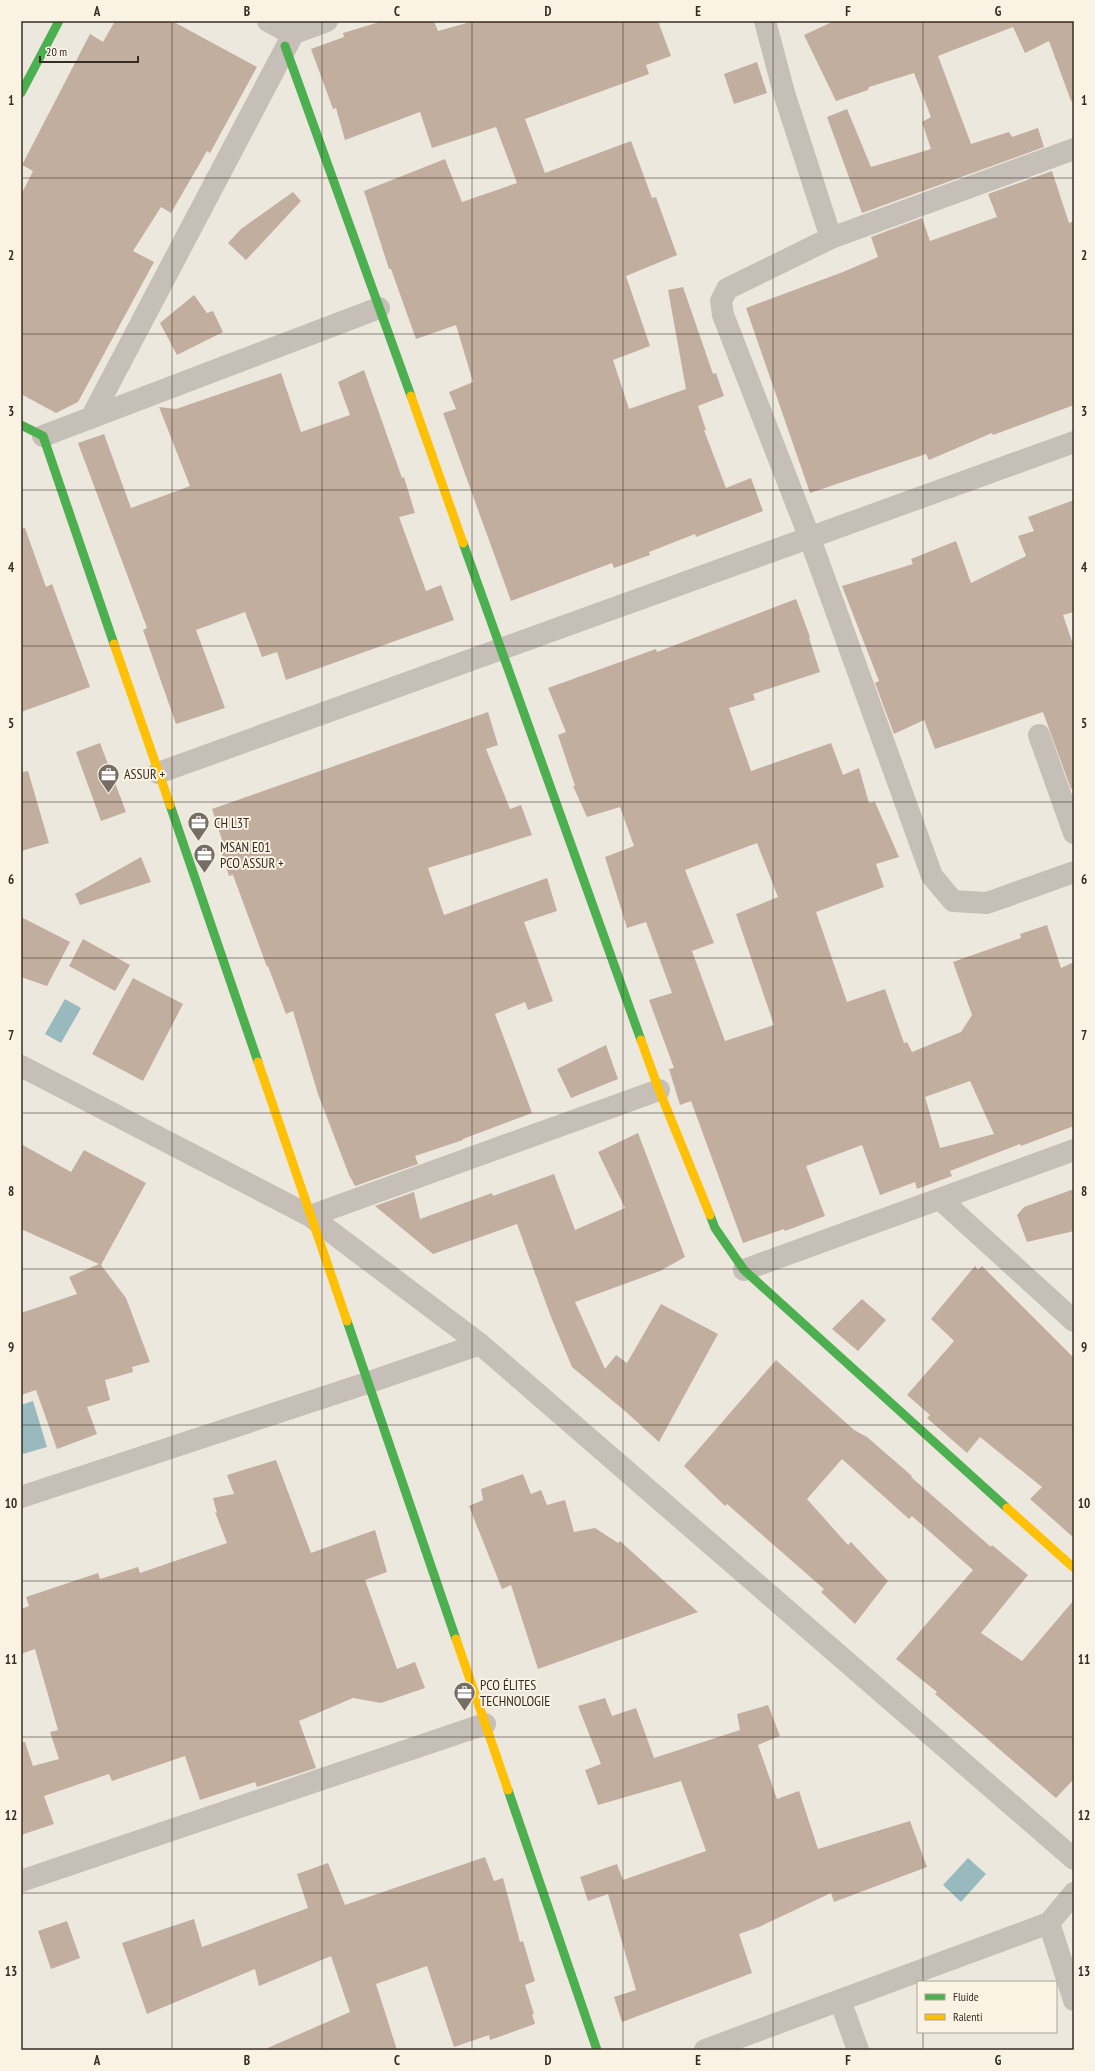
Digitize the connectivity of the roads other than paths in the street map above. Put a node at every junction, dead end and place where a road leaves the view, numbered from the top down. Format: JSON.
{"nodes":[{"id":1,"x":59,"y":21,"type":"edge"},
{"id":2,"x":268,"y":21,"type":"edge"},
{"id":3,"x":327,"y":21,"type":"edge"},
{"id":4,"x":765,"y":21,"type":"edge"},
{"id":5,"x":292,"y":34,"type":"edge"},
{"id":6,"x":21,"y":93,"type":"edge"},
{"id":7,"x":1074,"y":150,"type":"edge"},
{"id":8,"x":831,"y":238,"type":"junction"},
{"id":9,"x":379,"y":308,"type":"junction"},
{"id":10,"x":91,"y":418,"type":"junction"},
{"id":11,"x":21,"y":425,"type":"edge"},
{"id":12,"x":42,"y":436,"type":"junction"},
{"id":13,"x":1074,"y":442,"type":"edge"},
{"id":14,"x":809,"y":536,"type":"junction"},
{"id":15,"x":500,"y":648,"type":"junction"},
{"id":16,"x":1040,"y":735,"type":"dead end"},
{"id":17,"x":158,"y":773,"type":"junction"},
{"id":18,"x":1074,"y":832,"type":"edge"},
{"id":19,"x":1074,"y":872,"type":"edge"},
{"id":20,"x":21,"y":1066,"type":"edge"},
{"id":21,"x":659,"y":1090,"type":"junction"},
{"id":22,"x":1074,"y":1150,"type":"edge"},
{"id":23,"x":940,"y":1199,"type":"junction"},
{"id":24,"x":310,"y":1216,"type":"junction"},
{"id":25,"x":744,"y":1270,"type":"junction"},
{"id":26,"x":1074,"y":1321,"type":"edge"},
{"id":27,"x":480,"y":1344,"type":"junction"},
{"id":28,"x":367,"y":1383,"type":"junction"},
{"id":29,"x":21,"y":1496,"type":"edge"},
{"id":30,"x":1074,"y":1568,"type":"edge"},
{"id":31,"x":485,"y":1724,"type":"junction"},
{"id":32,"x":1074,"y":1859,"type":"edge"},
{"id":33,"x":21,"y":1881,"type":"edge"},
{"id":34,"x":1074,"y":1893,"type":"edge"},
{"id":35,"x":1049,"y":1923,"type":"junction"},
{"id":36,"x":840,"y":2000,"type":"junction"},
{"id":37,"x":1074,"y":2000,"type":"edge"},
{"id":38,"x":597,"y":2050,"type":"edge"},
{"id":39,"x":705,"y":2050,"type":"edge"},
{"id":40,"x":858,"y":2050,"type":"edge"}],
"edges":[{"from":1,"to":6,"type":"street"},
{"from":2,"to":5,"type":"street"},
{"from":3,"to":5,"type":"street"},
{"from":4,"to":8,"type":"street"},
{"from":5,"to":9,"type":"street"},
{"from":5,"to":10,"type":"street"},
{"from":7,"to":8,"type":"street"},
{"from":8,"to":14,"type":"street"},
{"from":9,"to":10,"type":"street"},
{"from":9,"to":15,"type":"street"},
{"from":10,"to":12,"type":"street"},
{"from":11,"to":12,"type":"street"},
{"from":12,"to":17,"type":"street"},
{"from":13,"to":14,"type":"street"},
{"from":14,"to":15,"type":"street"},
{"from":14,"to":19,"type":"street"},
{"from":15,"to":17,"type":"street"},
{"from":15,"to":21,"type":"street"},
{"from":16,"to":18,"type":"street"},
{"from":17,"to":24,"type":"street"},
{"from":20,"to":24,"type":"street"},
{"from":21,"to":24,"type":"street"},
{"from":21,"to":25,"type":"street"},
{"from":22,"to":23,"type":"street"},
{"from":23,"to":25,"type":"street"},
{"from":23,"to":26,"type":"street"},
{"from":24,"to":27,"type":"street"},
{"from":24,"to":28,"type":"street"},
{"from":25,"to":30,"type":"street"},
{"from":27,"to":28,"type":"street"},
{"from":27,"to":32,"type":"street"},
{"from":28,"to":29,"type":"street"},
{"from":28,"to":31,"type":"street"},
{"from":31,"to":33,"type":"street"},
{"from":31,"to":38,"type":"street"},
{"from":34,"to":35,"type":"street"},
{"from":35,"to":36,"type":"street"},
{"from":35,"to":37,"type":"street"},
{"from":36,"to":39,"type":"street"},
{"from":36,"to":40,"type":"street"}]}
